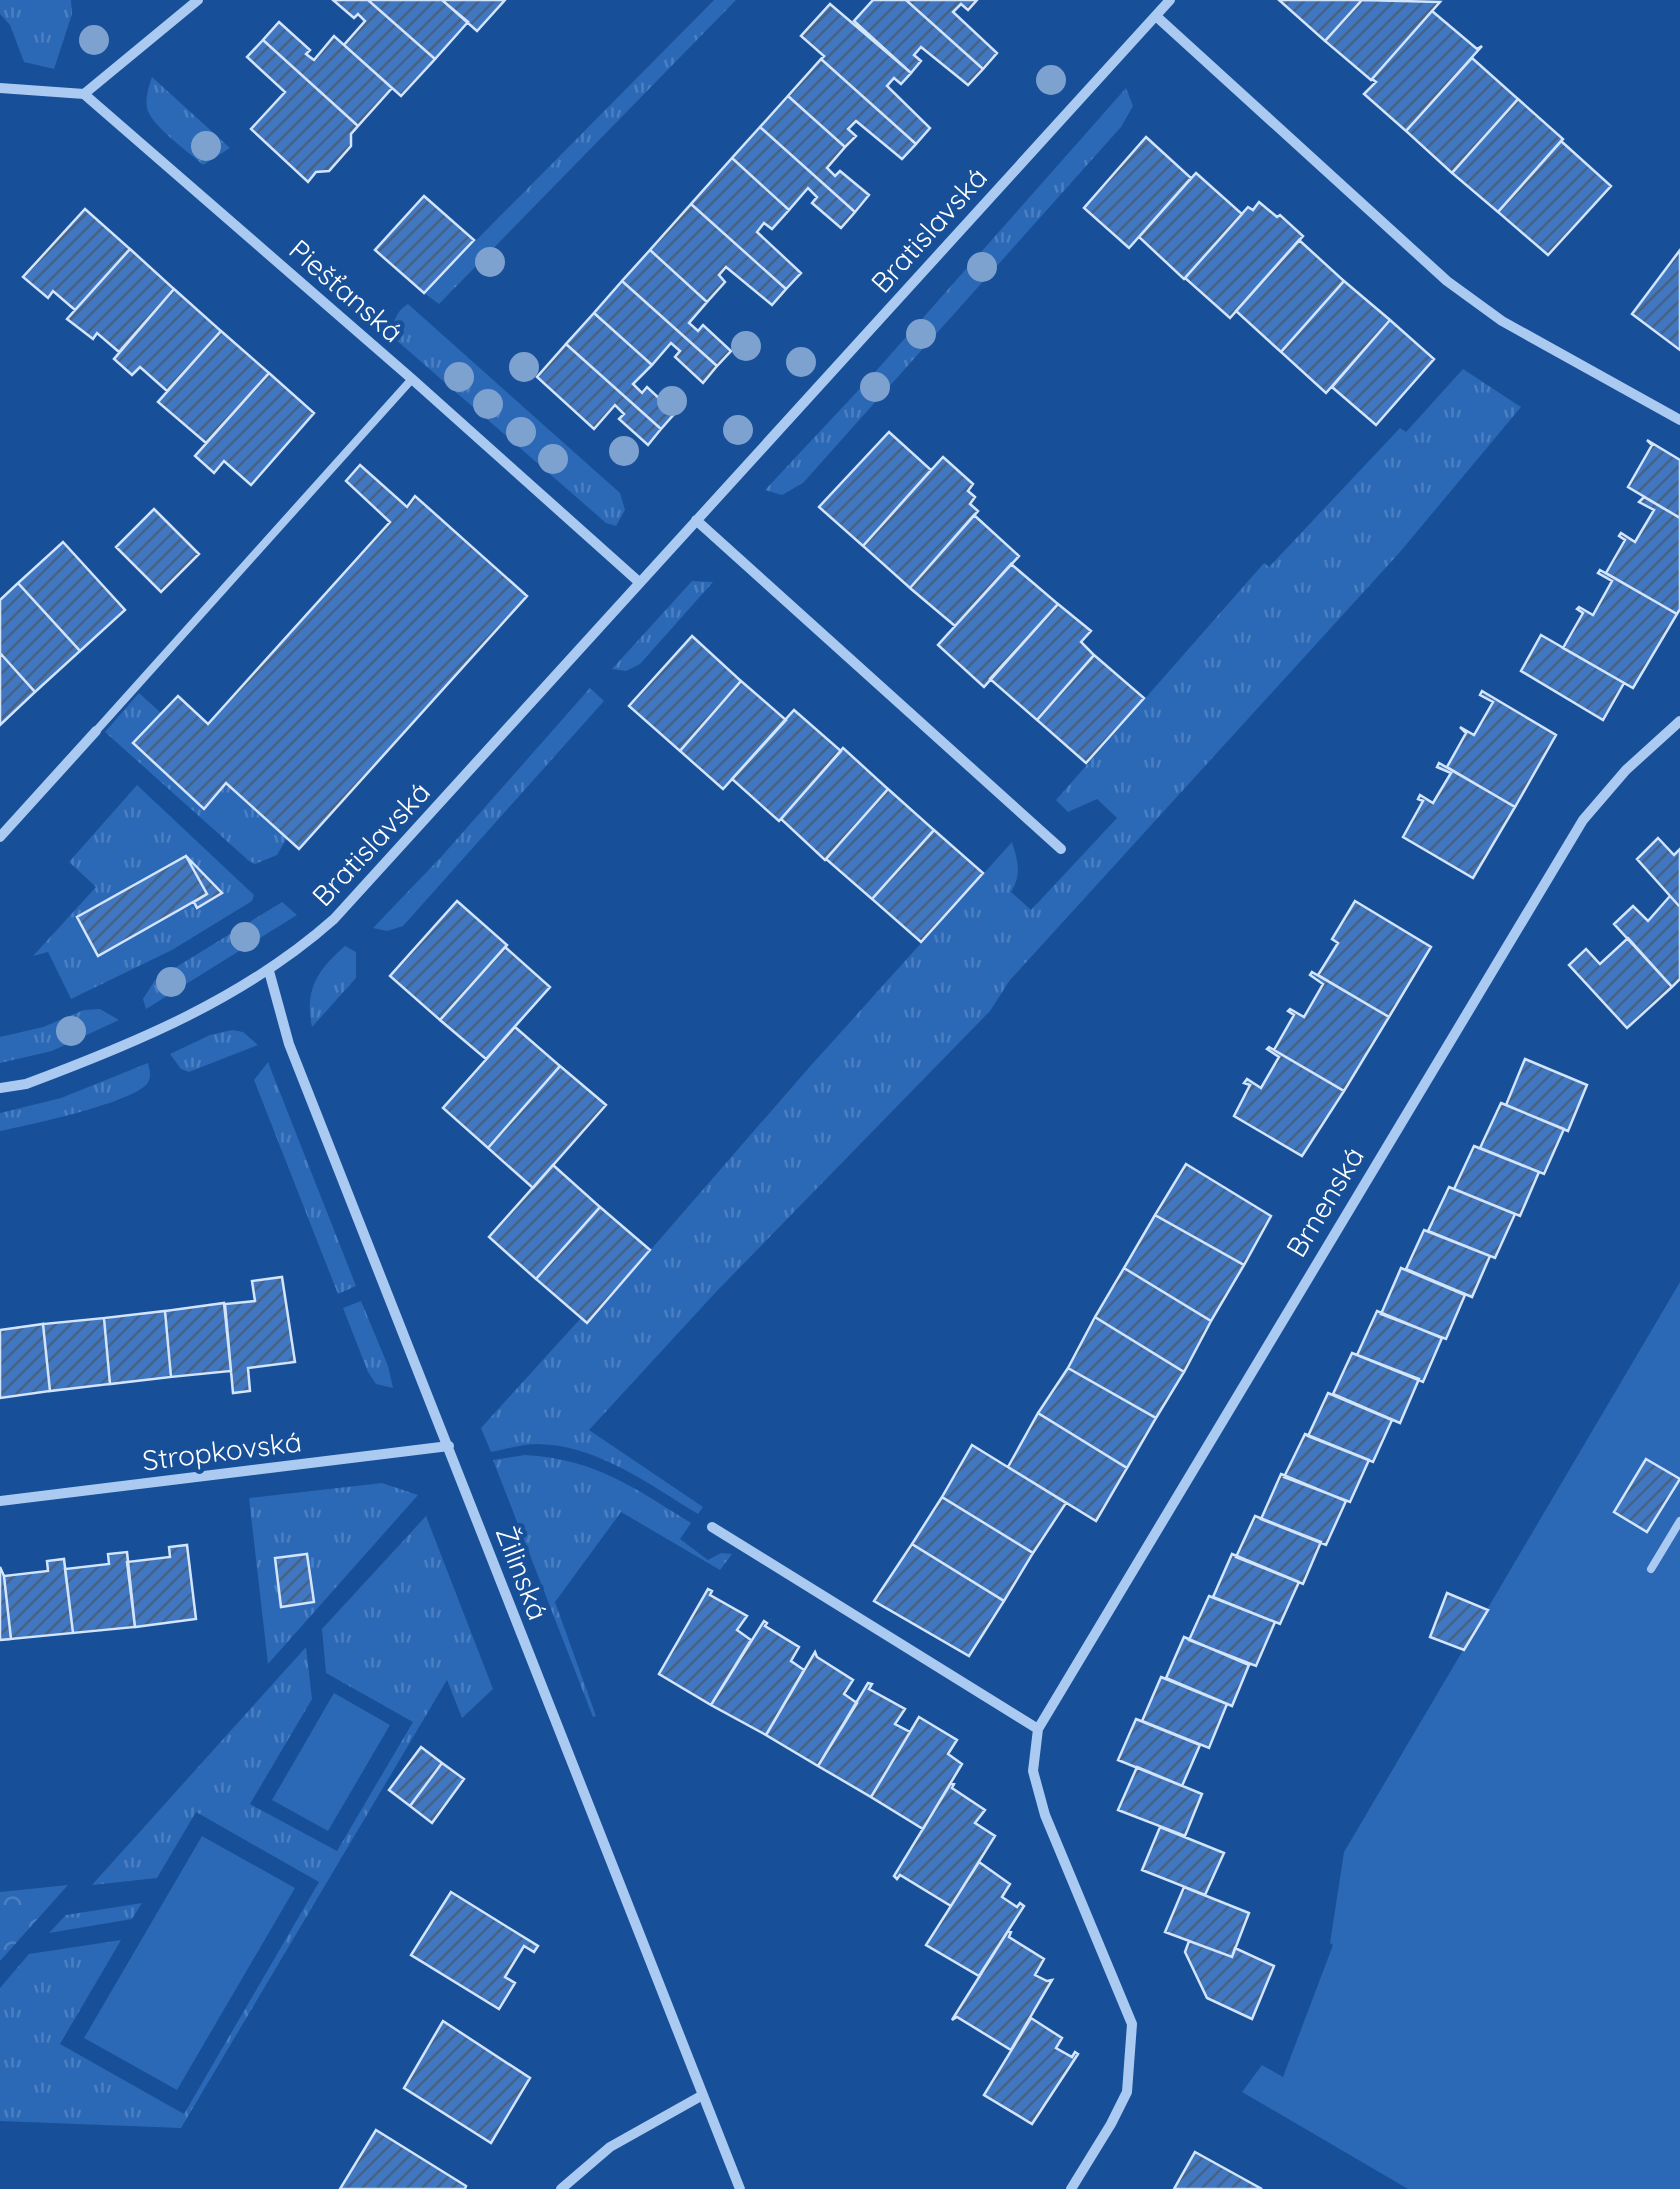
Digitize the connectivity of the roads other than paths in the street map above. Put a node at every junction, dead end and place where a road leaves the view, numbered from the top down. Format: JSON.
{"nodes":[{"id":1,"x":198,"y":0,"type":"edge"},
{"id":2,"x":1170,"y":0,"type":"edge"},
{"id":3,"x":1156,"y":16,"type":"junction"},
{"id":4,"x":0,"y":88,"type":"edge"},
{"id":5,"x":84,"y":94,"type":"junction"},
{"id":6,"x":412,"y":378,"type":"junction"},
{"id":7,"x":1680,"y":420,"type":"edge"},
{"id":8,"x":696,"y":520,"type":"junction"},
{"id":9,"x":638,"y":582,"type":"junction"},
{"id":10,"x":1680,"y":722,"type":"edge"},
{"id":11,"x":96,"y":730,"type":"joint"},
{"id":12,"x":0,"y":836,"type":"edge"},
{"id":13,"x":1061,"y":849,"type":"dead end"},
{"id":14,"x":268,"y":971,"type":"junction"},
{"id":15,"x":0,"y":1088,"type":"edge"},
{"id":16,"x":448,"y":1446,"type":"junction"},
{"id":17,"x":0,"y":1501,"type":"edge"},
{"id":18,"x":1680,"y":1521,"type":"edge"},
{"id":19,"x":712,"y":1527,"type":"dead end"},
{"id":20,"x":1651,"y":1570,"type":"dead end"},
{"id":21,"x":1038,"y":1729,"type":"junction"},
{"id":22,"x":701,"y":2096,"type":"junction"},
{"id":23,"x":561,"y":2189,"type":"edge"},
{"id":24,"x":740,"y":2189,"type":"edge"},
{"id":25,"x":1071,"y":2189,"type":"edge"}],
"edges":[{"from":1,"to":5,"type":"street"},
{"from":2,"to":3,"type":"street","name":"Bratislavská"},
{"from":3,"to":7,"type":"street"},
{"from":3,"to":8,"type":"street","name":"Bratislavská"},
{"from":4,"to":5,"type":"street"},
{"from":5,"to":6,"type":"street","name":"Piešťanská"},
{"from":6,"to":9,"type":"street","name":"Piešťanská"},
{"from":6,"to":11,"type":"lane"},
{"from":8,"to":9,"type":"street","name":"Bratislavská"},
{"from":8,"to":13,"type":"street"},
{"from":9,"to":14,"type":"street","name":"Bratislavská"},
{"from":10,"to":21,"type":"street","name":"Brnenská"},
{"from":11,"to":12,"type":"street"},
{"from":14,"to":15,"type":"street","name":"Bratislavská"},
{"from":14,"to":16,"type":"street","name":"Žilinská"},
{"from":16,"to":17,"type":"street","name":"Stropkovská"},
{"from":16,"to":22,"type":"street","name":"Žilinská"},
{"from":18,"to":20,"type":"lane"},
{"from":19,"to":21,"type":"street"},
{"from":21,"to":25,"type":"street","name":"Brnenská"},
{"from":22,"to":23,"type":"street"},
{"from":22,"to":24,"type":"street","name":"Žilinská"}]}
